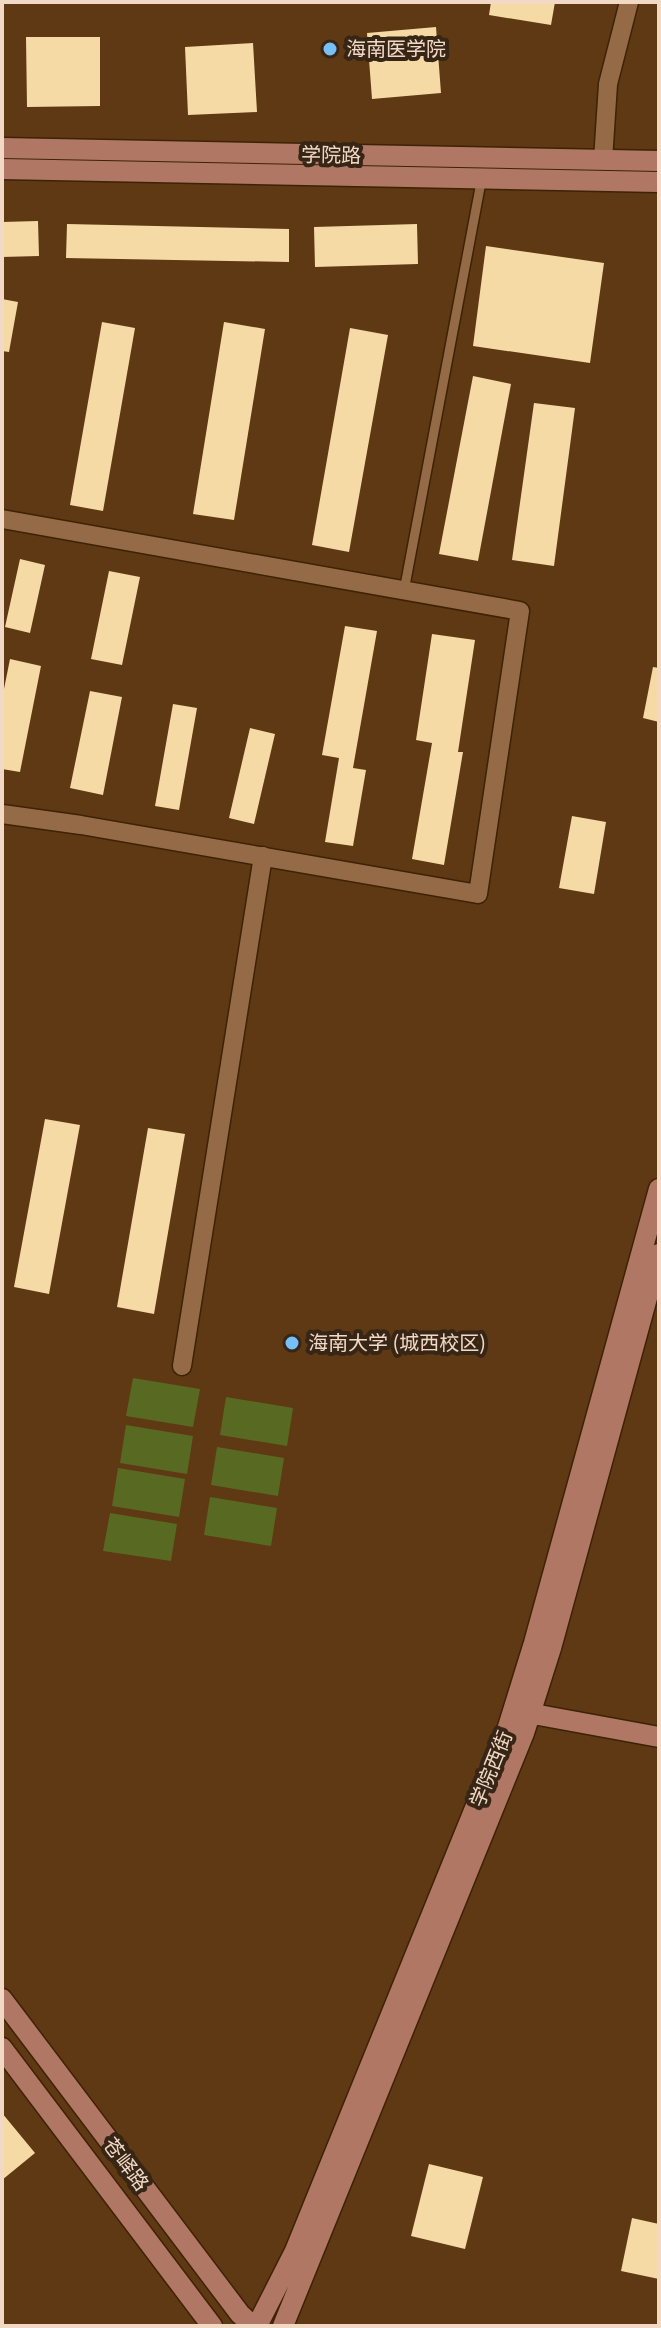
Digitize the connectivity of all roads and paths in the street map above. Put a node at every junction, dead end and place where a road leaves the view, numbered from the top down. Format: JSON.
{"nodes":[{"id":1,"x":629,"y":2,"type":"edge"},
{"id":2,"x":2,"y":148,"type":"edge"},
{"id":3,"x":486,"y":158,"type":"junction"},
{"id":4,"x":603,"y":160,"type":"junction"},
{"id":5,"x":659,"y":161,"type":"edge"},
{"id":6,"x":2,"y":169,"type":"edge"},
{"id":7,"x":482,"y":179,"type":"junction"},
{"id":8,"x":659,"y":182,"type":"edge"},
{"id":9,"x":2,"y":519,"type":"edge"},
{"id":10,"x":404,"y":591,"type":"junction"},
{"id":11,"x":2,"y":814,"type":"edge"},
{"id":12,"x":263,"y":856,"type":"junction"},
{"id":13,"x":659,"y":1189,"type":"edge"},
{"id":14,"x":659,"y":1254,"type":"edge"},
{"id":15,"x":182,"y":1366,"type":"dead end"},
{"id":16,"x":522,"y":1712,"type":"junction"},
{"id":17,"x":659,"y":1737,"type":"edge"},
{"id":18,"x":2,"y":1999,"type":"edge"},
{"id":19,"x":2,"y":2048,"type":"edge"},
{"id":20,"x":212,"y":2326,"type":"edge"},
{"id":21,"x":255,"y":2326,"type":"edge"},
{"id":22,"x":283,"y":2326,"type":"edge"}],
"edges":[{"from":1,"to":4,"type":"street"},
{"from":2,"to":3,"type":"main road","name":"学院路"},
{"from":3,"to":4,"type":"main road","name":"学院路"},
{"from":3,"to":7,"type":"lane"},
{"from":4,"to":5,"type":"main road","name":"学院路"},
{"from":6,"to":7,"type":"main road","name":"学院路"},
{"from":7,"to":8,"type":"main road","name":"学院路"},
{"from":7,"to":10,"type":"lane"},
{"from":9,"to":10,"type":"street"},
{"from":10,"to":12,"type":"street"},
{"from":11,"to":12,"type":"street"},
{"from":12,"to":15,"type":"street"},
{"from":13,"to":16,"type":"main road","name":"学院西街"},
{"from":14,"to":16,"type":"main road","name":"学院西街"},
{"from":16,"to":17,"type":"main road"},
{"from":16,"to":21,"type":"main road","name":"学院西街"},
{"from":16,"to":22,"type":"main road","name":"学院西街"},
{"from":18,"to":21,"type":"main road","name":"苍峄路"},
{"from":19,"to":20,"type":"main road","name":"苍峄路"}]}
